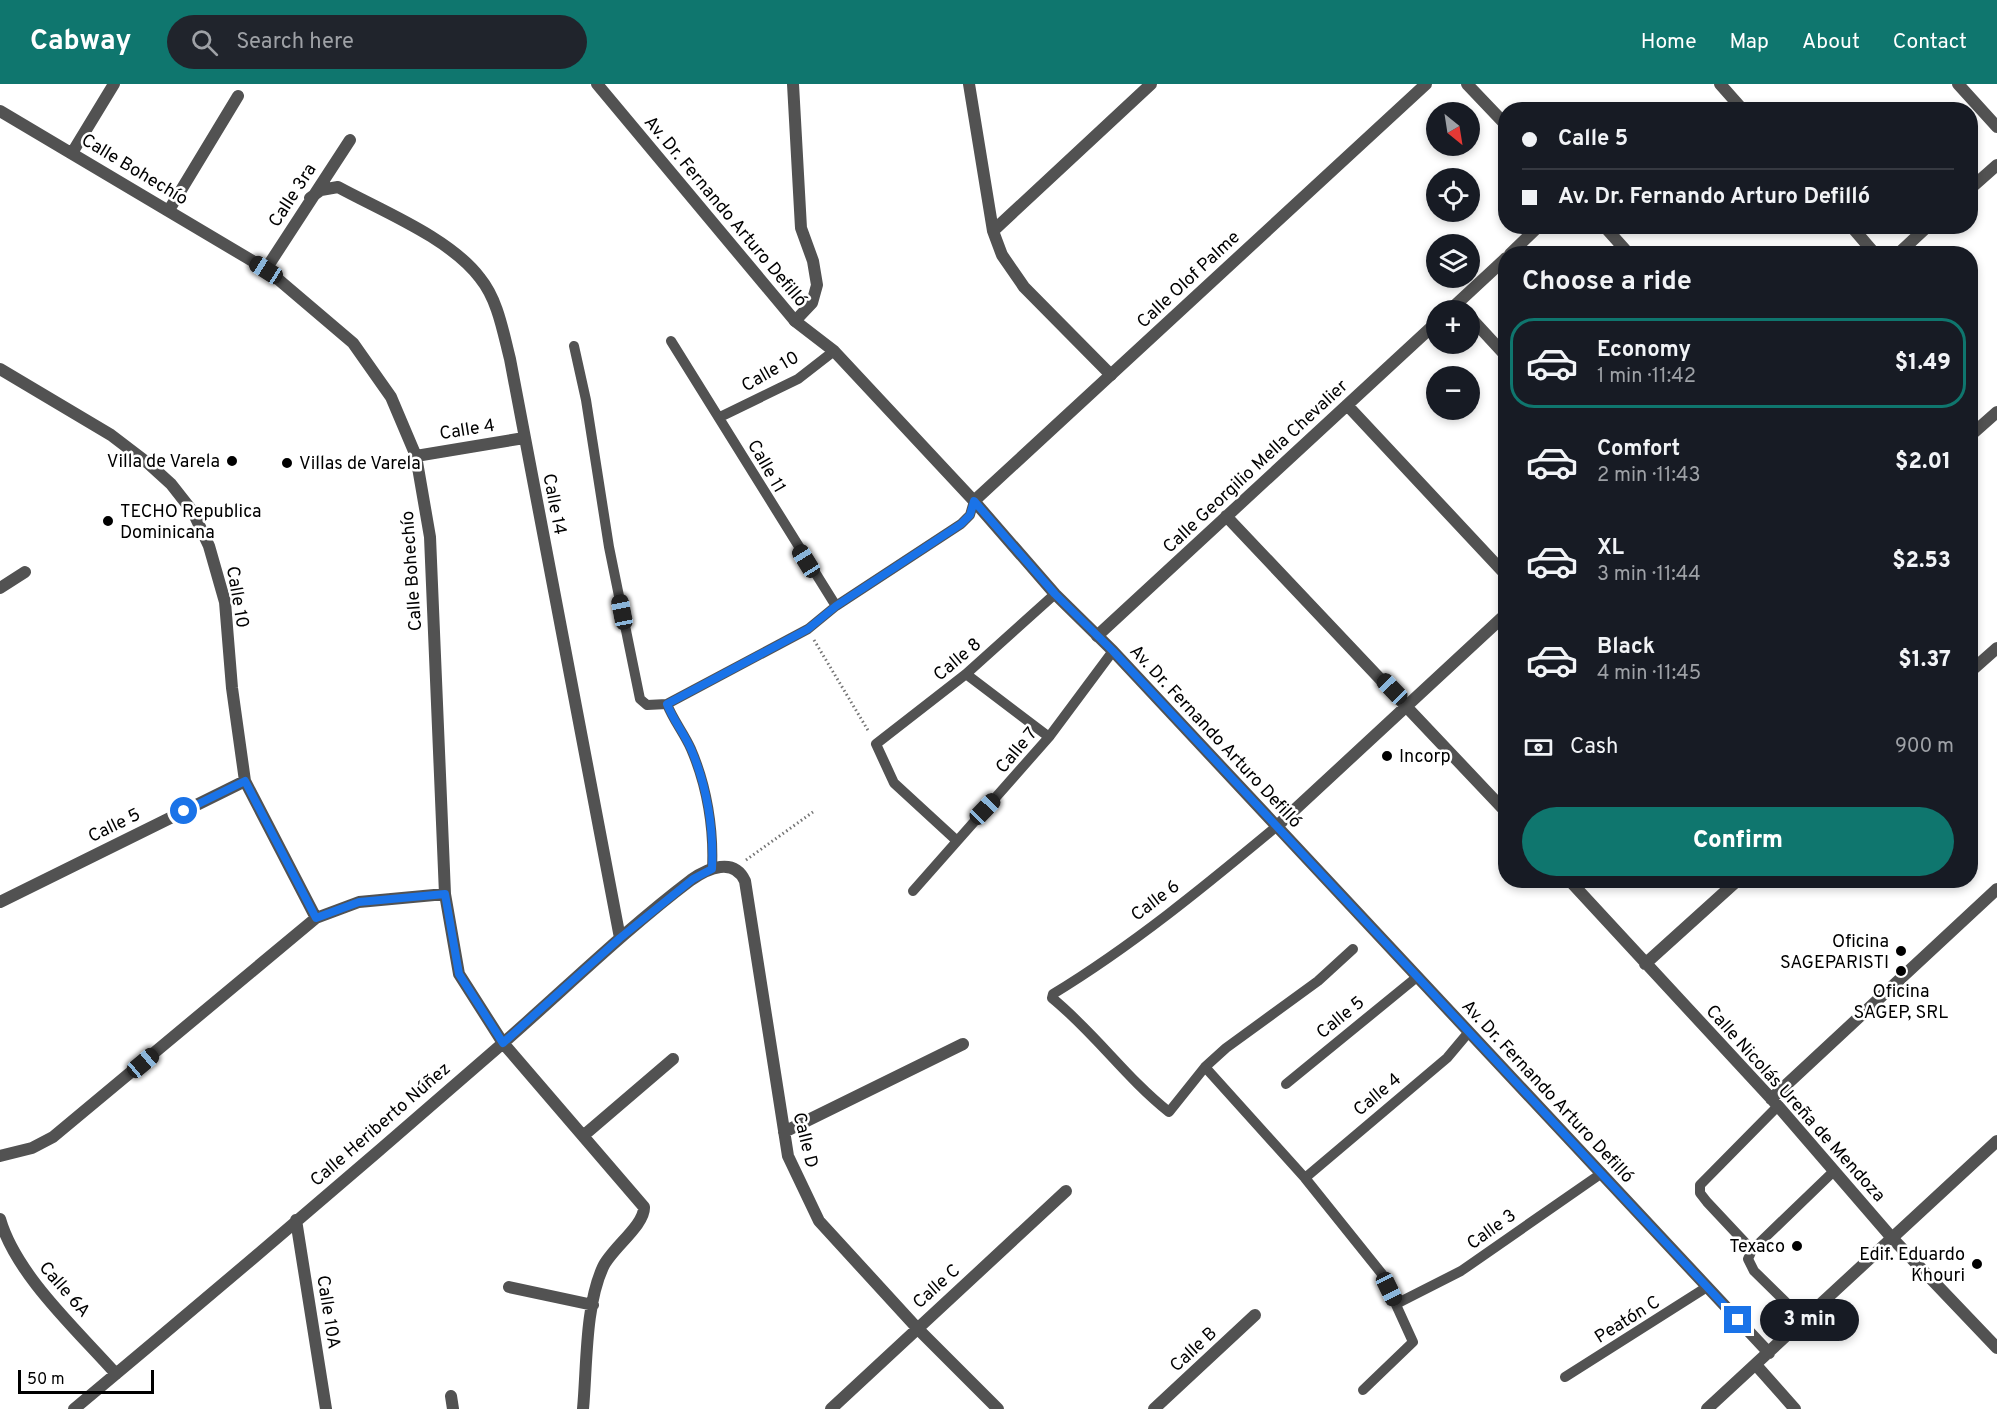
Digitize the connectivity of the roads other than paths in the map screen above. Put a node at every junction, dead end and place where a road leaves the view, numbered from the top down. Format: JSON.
{"nodes":[{"id":1,"x":114,"y":84,"type":"edge"},
{"id":2,"x":597,"y":84,"type":"edge"},
{"id":3,"x":793,"y":84,"type":"edge"},
{"id":4,"x":969,"y":84,"type":"edge"},
{"id":5,"x":1151,"y":84,"type":"edge"},
{"id":6,"x":1426,"y":84,"type":"edge"},
{"id":7,"x":1467,"y":84,"type":"edge"},
{"id":8,"x":1720,"y":84,"type":"edge"},
{"id":9,"x":1958,"y":84,"type":"edge"},
{"id":10,"x":238,"y":96,"type":"dead end"},
{"id":11,"x":1736,"y":102,"type":"edge"},
{"id":12,"x":1974,"y":102,"type":"edge"},
{"id":13,"x":1978,"y":106,"type":"edge"},
{"id":14,"x":0,"y":111,"type":"edge"},
{"id":15,"x":1498,"y":116,"type":"edge"},
{"id":16,"x":1997,"y":127,"type":"edge"},
{"id":17,"x":350,"y":140,"type":"dead end"},
{"id":18,"x":72,"y":153,"type":"junction"},
{"id":19,"x":1997,"y":165,"type":"edge"},
{"id":20,"x":1978,"y":182,"type":"edge"},
{"id":21,"x":310,"y":198,"type":"junction"},
{"id":22,"x":169,"y":210,"type":"junction"},
{"id":23,"x":993,"y":231,"type":"junction"},
{"id":24,"x":1531,"y":234,"type":"edge"},
{"id":25,"x":1611,"y":234,"type":"edge"},
{"id":26,"x":1858,"y":234,"type":"edge"},
{"id":27,"x":1919,"y":234,"type":"edge"},
{"id":28,"x":1518,"y":246,"type":"edge"},
{"id":29,"x":1622,"y":246,"type":"edge"},
{"id":30,"x":1868,"y":246,"type":"edge"},
{"id":31,"x":1907,"y":246,"type":"edge"},
{"id":32,"x":1498,"y":266,"type":"edge"},
{"id":33,"x":266,"y":270,"type":"junction"},
{"id":34,"x":1465,"y":300,"type":"edge"},
{"id":35,"x":795,"y":321,"type":"junction"},
{"id":36,"x":1480,"y":328,"type":"edge"},
{"id":37,"x":1426,"y":332,"type":"edge"},
{"id":38,"x":671,"y":341,"type":"dead end"},
{"id":39,"x":574,"y":346,"type":"dead end"},
{"id":40,"x":1498,"y":347,"type":"edge"},
{"id":41,"x":834,"y":351,"type":"junction"},
{"id":42,"x":0,"y":369,"type":"edge"},
{"id":43,"x":1111,"y":375,"type":"junction"},
{"id":44,"x":1347,"y":405,"type":"junction"},
{"id":45,"x":1997,"y":412,"type":"edge"},
{"id":46,"x":720,"y":417,"type":"junction"},
{"id":47,"x":1978,"y":429,"type":"edge"},
{"id":48,"x":524,"y":438,"type":"junction"},
{"id":49,"x":416,"y":456,"type":"junction"},
{"id":50,"x":974,"y":501,"type":"junction"},
{"id":51,"x":1226,"y":516,"type":"junction"},
{"id":52,"x":1498,"y":566,"type":"edge"},
{"id":53,"x":26,"y":572,"type":"dead end"},
{"id":54,"x":0,"y":588,"type":"edge"},
{"id":55,"x":1055,"y":594,"type":"junction"},
{"id":56,"x":836,"y":606,"type":"junction"},
{"id":57,"x":1498,"y":622,"type":"edge"},
{"id":58,"x":1097,"y":636,"type":"junction"},
{"id":59,"x":1997,"y":648,"type":"edge"},
{"id":60,"x":1113,"y":651,"type":"junction"},
{"id":61,"x":1978,"y":665,"type":"edge"},
{"id":62,"x":966,"y":674,"type":"junction"},
{"id":63,"x":667,"y":704,"type":"junction"},
{"id":64,"x":1409,"y":706,"type":"junction"},
{"id":65,"x":1049,"y":737,"type":"junction"},
{"id":66,"x":245,"y":781,"type":"junction"},
{"id":67,"x":1498,"y":803,"type":"edge"},
{"id":68,"x":1276,"y":826,"type":"junction"},
{"id":69,"x":956,"y":840,"type":"junction"},
{"id":70,"x":712,"y":869,"type":"junction"},
{"id":71,"x":1576,"y":888,"type":"edge"},
{"id":72,"x":1729,"y":888,"type":"edge"},
{"id":73,"x":1997,"y":889,"type":"edge"},
{"id":74,"x":913,"y":891,"type":"dead end"},
{"id":75,"x":445,"y":894,"type":"junction"},
{"id":76,"x":0,"y":902,"type":"edge"},
{"id":77,"x":316,"y":918,"type":"junction"},
{"id":78,"x":620,"y":938,"type":"junction"},
{"id":79,"x":1353,"y":949,"type":"dead end"},
{"id":80,"x":1645,"y":964,"type":"junction"},
{"id":81,"x":1417,"y":977,"type":"junction"},
{"id":82,"x":1468,"y":1033,"type":"junction"},
{"id":83,"x":503,"y":1043,"type":"junction"},
{"id":84,"x":963,"y":1044,"type":"dead end"},
{"id":85,"x":673,"y":1059,"type":"dead end"},
{"id":86,"x":1205,"y":1067,"type":"junction"},
{"id":87,"x":1286,"y":1084,"type":"dead end"},
{"id":88,"x":1775,"y":1102,"type":"junction"},
{"id":89,"x":784,"y":1132,"type":"junction"},
{"id":90,"x":583,"y":1136,"type":"junction"},
{"id":91,"x":1997,"y":1141,"type":"edge"},
{"id":92,"x":0,"y":1156,"type":"edge"},
{"id":93,"x":1834,"y":1171,"type":"junction"},
{"id":94,"x":1602,"y":1173,"type":"junction"},
{"id":95,"x":1305,"y":1178,"type":"junction"},
{"id":96,"x":1066,"y":1191,"type":"dead end"},
{"id":97,"x":0,"y":1219,"type":"edge"},
{"id":98,"x":296,"y":1220,"type":"junction"},
{"id":99,"x":1892,"y":1238,"type":"junction"},
{"id":100,"x":1752,"y":1250,"type":"junction"},
{"id":101,"x":509,"y":1287,"type":"dead end"},
{"id":102,"x":1707,"y":1287,"type":"junction"},
{"id":103,"x":1396,"y":1304,"type":"junction"},
{"id":104,"x":593,"y":1305,"type":"junction"},
{"id":105,"x":1256,"y":1315,"type":"dead end"},
{"id":106,"x":1804,"y":1320,"type":"junction"},
{"id":107,"x":917,"y":1328,"type":"junction"},
{"id":108,"x":1997,"y":1348,"type":"edge"},
{"id":109,"x":1769,"y":1353,"type":"junction"},
{"id":110,"x":1755,"y":1365,"type":"junction"},
{"id":111,"x":116,"y":1374,"type":"junction"},
{"id":112,"x":1565,"y":1377,"type":"dead end"},
{"id":113,"x":1363,"y":1390,"type":"dead end"},
{"id":114,"x":74,"y":1409,"type":"edge"},
{"id":115,"x":326,"y":1409,"type":"edge"},
{"id":116,"x":583,"y":1409,"type":"edge"},
{"id":117,"x":831,"y":1409,"type":"edge"},
{"id":118,"x":998,"y":1409,"type":"edge"},
{"id":119,"x":1154,"y":1409,"type":"edge"},
{"id":120,"x":1707,"y":1409,"type":"edge"},
{"id":121,"x":1795,"y":1409,"type":"edge"}],
"edges":[{"from":1,"to":18,"type":"street"},
{"from":2,"to":35,"type":"street","name":"Av. Dr. Fernando Arturo Defilló"},
{"from":3,"to":35,"type":"street"},
{"from":4,"to":23,"type":"street"},
{"from":5,"to":23,"type":"street"},
{"from":6,"to":43,"type":"street","name":"Calle Olof Palme"},
{"from":7,"to":15,"type":"street"},
{"from":8,"to":11,"type":"street"},
{"from":9,"to":12,"type":"street"},
{"from":10,"to":22,"type":"street"},
{"from":13,"to":16,"type":"street"},
{"from":14,"to":18,"type":"street","name":"Calle Bohechío"},
{"from":17,"to":21,"type":"street","name":"Calle 3ra"},
{"from":18,"to":22,"type":"street","name":"Calle Bohechío"},
{"from":19,"to":20,"type":"street"},
{"from":21,"to":33,"type":"street","name":"Calle 3ra"},
{"from":21,"to":48,"type":"street","name":"Calle 14"},
{"from":22,"to":33,"type":"street","name":"Calle Bohechío"},
{"from":23,"to":43,"type":"street"},
{"from":24,"to":28,"type":"street"},
{"from":25,"to":29,"type":"street"},
{"from":26,"to":30,"type":"street"},
{"from":27,"to":31,"type":"street"},
{"from":32,"to":34,"type":"street"},
{"from":33,"to":49,"type":"street","name":"Calle Bohechío"},
{"from":35,"to":41,"type":"street","name":"Av. Dr. Fernando Arturo Defilló"},
{"from":36,"to":40,"type":"street"},
{"from":37,"to":44,"type":"street","name":"Calle Georgilio Mella Chevalier"},
{"from":38,"to":46,"type":"lane","name":"Calle 11"},
{"from":39,"to":63,"type":"lane"},
{"from":41,"to":46,"type":"lane","name":"Calle 10"},
{"from":41,"to":50,"type":"street","name":"Av. Dr. Fernando Arturo Defilló"},
{"from":42,"to":66,"type":"street","name":"Calle 10"},
{"from":43,"to":50,"type":"street","name":"Calle Olof Palme"},
{"from":44,"to":51,"type":"street","name":"Calle Georgilio Mella Chevalier"},
{"from":44,"to":52,"type":"street"},
{"from":45,"to":47,"type":"street"},
{"from":46,"to":56,"type":"lane","name":"Calle 11"},
{"from":48,"to":49,"type":"street","name":"Calle 4"},
{"from":48,"to":78,"type":"street","name":"Calle 14"},
{"from":49,"to":75,"type":"street","name":"Calle Bohechío"},
{"from":50,"to":55,"type":"street","name":"Av. Dr. Fernando Arturo Defilló"},
{"from":50,"to":56,"type":"lane"},
{"from":51,"to":58,"type":"street","name":"Calle Georgilio Mella Chevalier"},
{"from":51,"to":64,"type":"street"},
{"from":53,"to":54,"type":"street"},
{"from":55,"to":58,"type":"street","name":"Av. Dr. Fernando Arturo Defilló"},
{"from":55,"to":62,"type":"lane","name":"Calle 8"},
{"from":56,"to":63,"type":"lane"},
{"from":57,"to":64,"type":"street"},
{"from":58,"to":60,"type":"street","name":"Av. Dr. Fernando Arturo Defilló"},
{"from":59,"to":61,"type":"street"},
{"from":60,"to":65,"type":"lane","name":"Calle 7"},
{"from":60,"to":68,"type":"street","name":"Av. Dr. Fernando Arturo Defilló"},
{"from":62,"to":65,"type":"lane"},
{"from":62,"to":69,"type":"lane","name":"Calle 8"},
{"from":63,"to":70,"type":"lane"},
{"from":64,"to":67,"type":"street"},
{"from":64,"to":68,"type":"street"},
{"from":65,"to":69,"type":"lane","name":"Calle 7"},
{"from":66,"to":76,"type":"street","name":"Calle 5"},
{"from":66,"to":77,"type":"street","name":"Calle 10"},
{"from":68,"to":81,"type":"street","name":"Av. Dr. Fernando Arturo Defilló"},
{"from":68,"to":86,"type":"lane","name":"Calle 6"},
{"from":69,"to":74,"type":"lane","name":"Calle 7"},
{"from":70,"to":78,"type":"street","name":"Calle Heriberto Núñez"},
{"from":70,"to":89,"type":"street","name":"Calle D"},
{"from":71,"to":80,"type":"street","name":"Calle Nicolás Ureña de Mendoza"},
{"from":72,"to":80,"type":"street"},
{"from":73,"to":88,"type":"street"},
{"from":75,"to":77,"type":"street"},
{"from":75,"to":83,"type":"street","name":"Calle Bohechío"},
{"from":77,"to":92,"type":"street"},
{"from":78,"to":83,"type":"street","name":"Calle Heriberto Núñez"},
{"from":79,"to":86,"type":"lane"},
{"from":80,"to":88,"type":"street","name":"Calle Nicolás Ureña de Mendoza"},
{"from":81,"to":82,"type":"street","name":"Av. Dr. Fernando Arturo Defilló"},
{"from":81,"to":87,"type":"lane","name":"Calle 5"},
{"from":82,"to":94,"type":"street","name":"Av. Dr. Fernando Arturo Defilló"},
{"from":82,"to":95,"type":"lane","name":"Calle 4"},
{"from":83,"to":90,"type":"street","name":"Calle Bohechío"},
{"from":83,"to":98,"type":"street","name":"Calle Heriberto Núñez"},
{"from":84,"to":89,"type":"street"},
{"from":85,"to":90,"type":"street"},
{"from":86,"to":95,"type":"lane"},
{"from":88,"to":93,"type":"street","name":"Calle Nicolás Ureña de Mendoza"},
{"from":88,"to":100,"type":"lane"},
{"from":89,"to":107,"type":"street","name":"Calle D"},
{"from":90,"to":104,"type":"street","name":"Calle Bohechío"},
{"from":91,"to":99,"type":"street"},
{"from":93,"to":99,"type":"street","name":"Calle Nicolás Ureña de Mendoza"},
{"from":93,"to":100,"type":"lane"},
{"from":94,"to":102,"type":"street","name":"Av. Dr. Fernando Arturo Defilló"},
{"from":94,"to":103,"type":"lane","name":"Calle 3"},
{"from":95,"to":103,"type":"lane"},
{"from":96,"to":107,"type":"street","name":"Calle C"},
{"from":97,"to":111,"type":"street","name":"Calle 6A"},
{"from":98,"to":111,"type":"street","name":"Calle Heriberto Núñez"},
{"from":98,"to":115,"type":"street","name":"Calle 10A"},
{"from":99,"to":106,"type":"street"},
{"from":99,"to":108,"type":"street","name":"Calle Nicolás Ureña de Mendoza"},
{"from":100,"to":106,"type":"lane"},
{"from":101,"to":104,"type":"street"},
{"from":102,"to":109,"type":"street","name":"Av. Dr. Fernando Arturo Defilló"},
{"from":102,"to":112,"type":"lane","name":"Peatón C"},
{"from":103,"to":113,"type":"lane"},
{"from":104,"to":116,"type":"street"},
{"from":105,"to":119,"type":"street","name":"Calle B"},
{"from":106,"to":109,"type":"street"},
{"from":107,"to":117,"type":"street","name":"Calle C"},
{"from":107,"to":118,"type":"street","name":"Calle D"},
{"from":109,"to":110,"type":"street"},
{"from":110,"to":120,"type":"street"},
{"from":110,"to":121,"type":"street"},
{"from":111,"to":114,"type":"street","name":"Calle Heriberto Núñez"}]}
